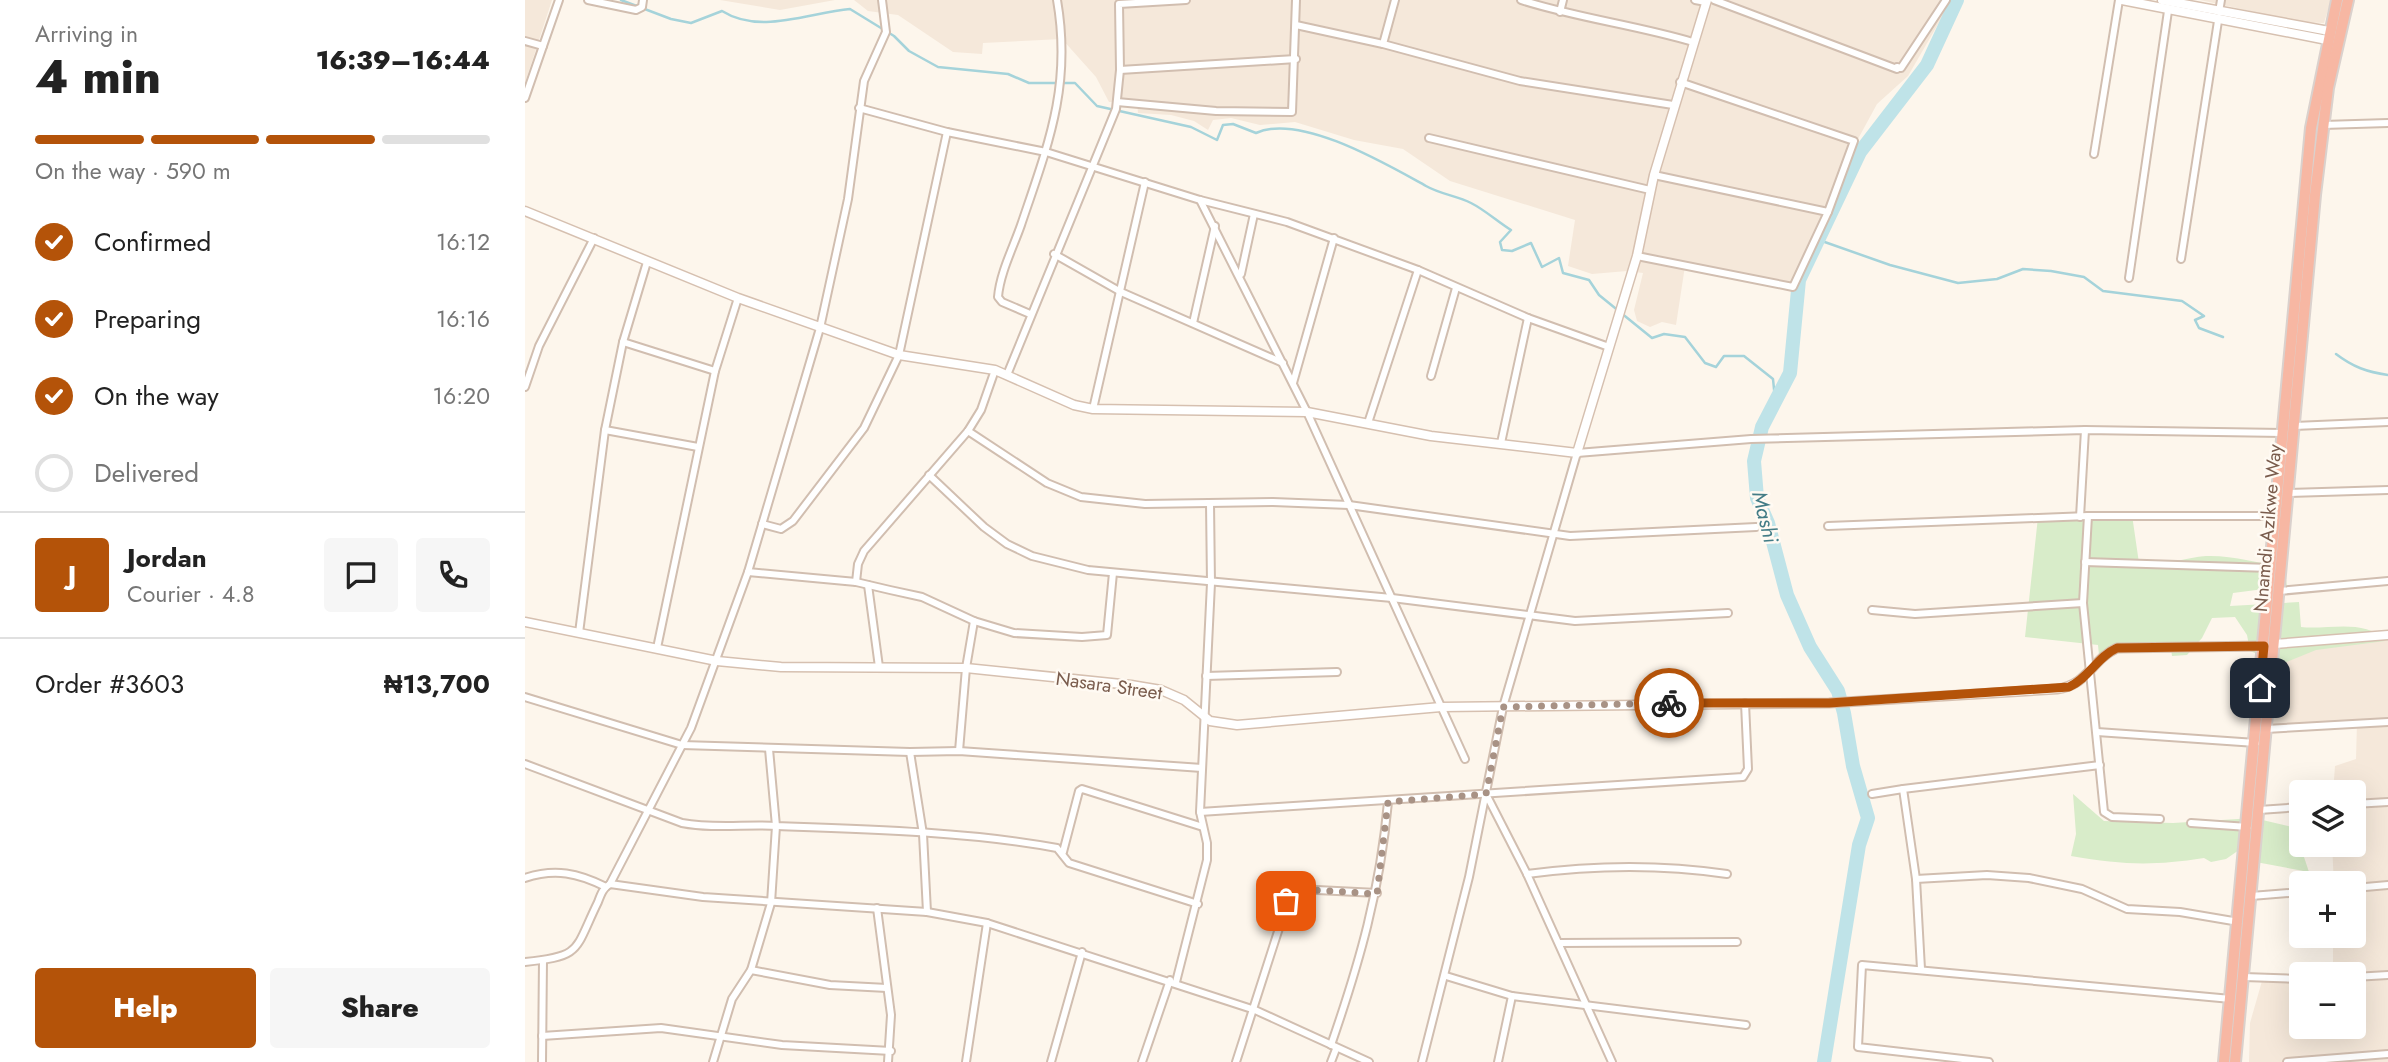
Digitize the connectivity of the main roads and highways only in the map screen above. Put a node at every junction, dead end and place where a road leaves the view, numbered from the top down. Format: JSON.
{"nodes":[{"id":1,"x":2337,"y":0,"type":"edge"},
{"id":2,"x":2348,"y":0,"type":"edge"},
{"id":3,"x":2269,"y":645,"type":"junction"},
{"id":4,"x":2224,"y":1062,"type":"edge"},
{"id":5,"x":2235,"y":1062,"type":"edge"}],
"edges":[{"from":1,"to":3,"type":"highway","name":"Nnamdi Azikwe Way"},
{"from":2,"to":3,"type":"highway","name":"Nnamdi Azikwe Way"},
{"from":3,"to":4,"type":"highway","name":"Nnamdi Azikwe Way"},
{"from":3,"to":5,"type":"highway","name":"Nnamdi Azikwe Way"}]}
